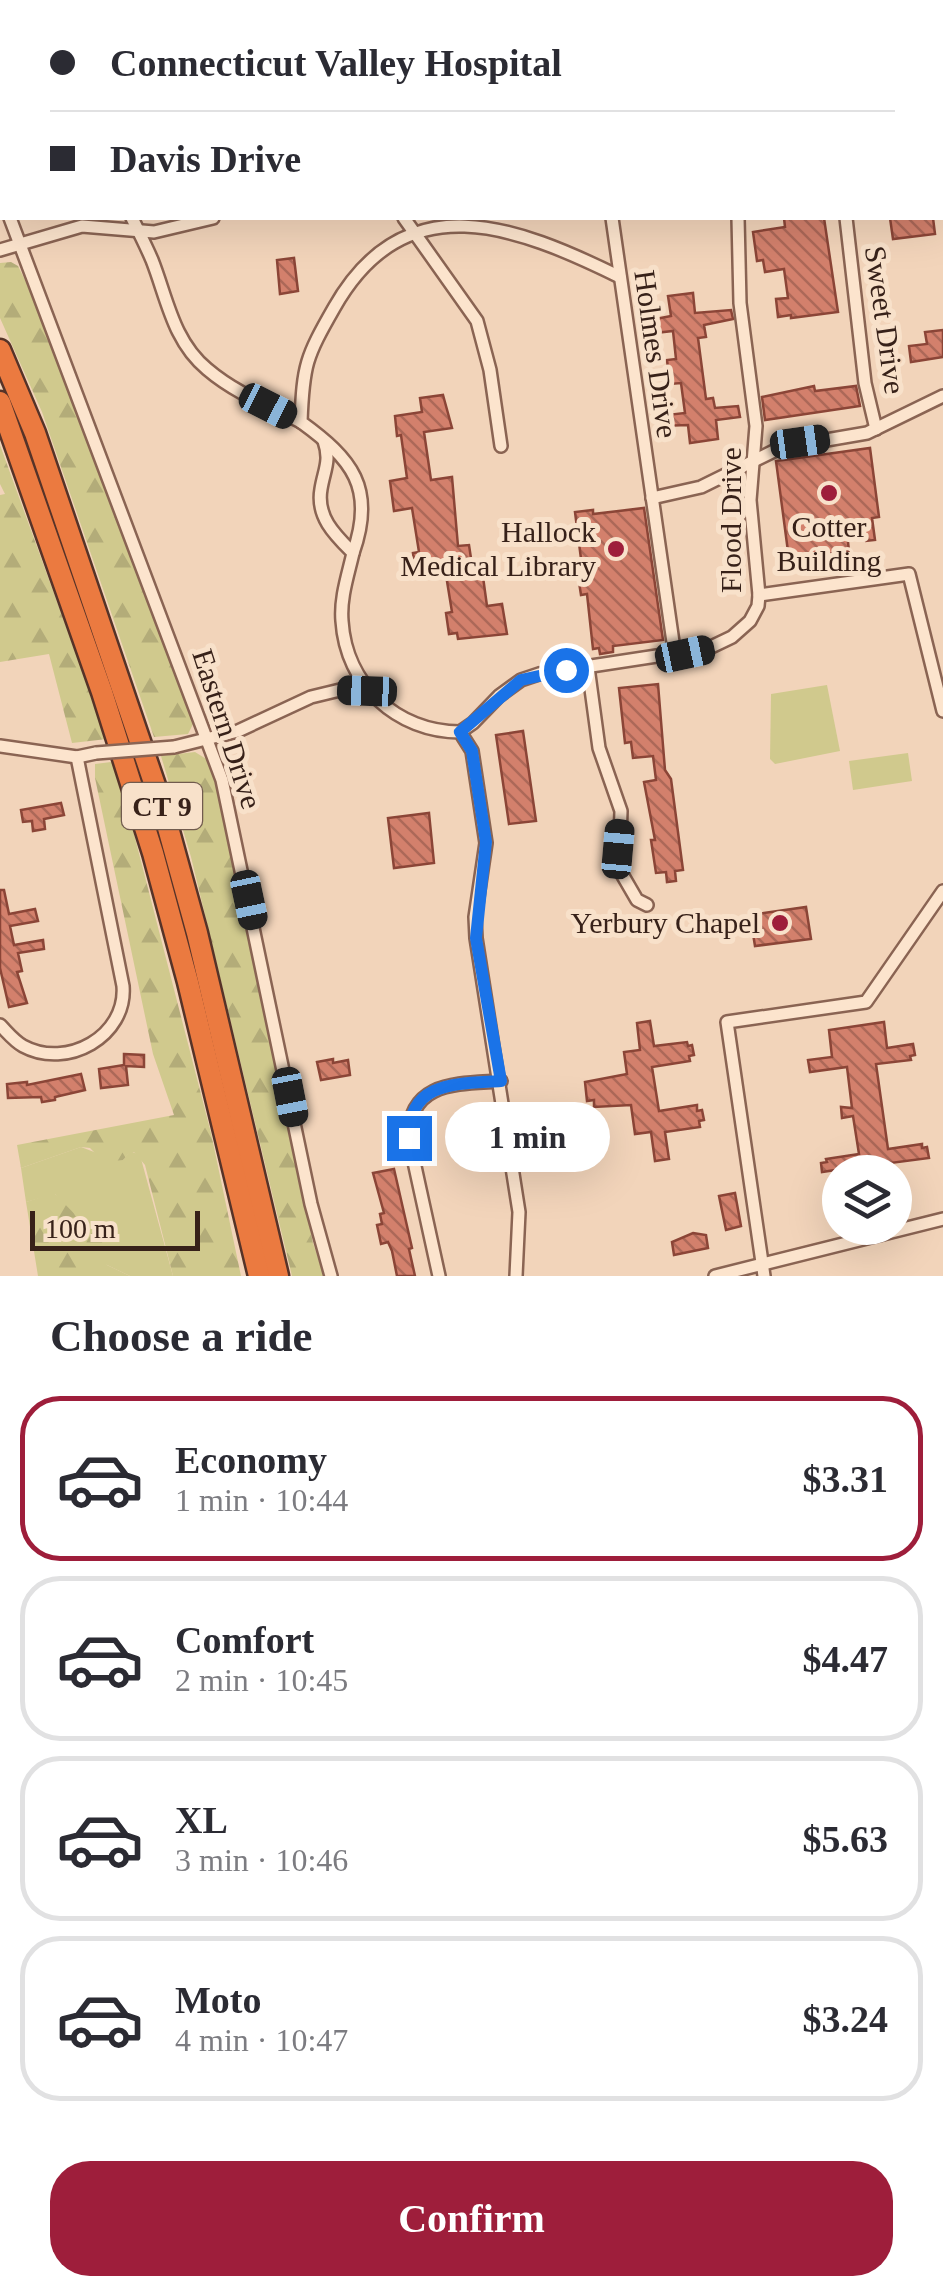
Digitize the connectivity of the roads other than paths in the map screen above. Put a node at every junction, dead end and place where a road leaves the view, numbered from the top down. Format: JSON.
{"nodes":[{"id":1,"x":11,"y":220,"type":"edge"},
{"id":2,"x":133,"y":220,"type":"edge"},
{"id":3,"x":207,"y":220,"type":"edge"},
{"id":4,"x":405,"y":220,"type":"edge"},
{"id":5,"x":612,"y":220,"type":"edge"},
{"id":6,"x":738,"y":220,"type":"edge"},
{"id":7,"x":846,"y":220,"type":"edge"},
{"id":8,"x":138,"y":231,"type":"junction"},
{"id":9,"x":412,"y":231,"type":"junction"},
{"id":10,"x":19,"y":242,"type":"junction"},
{"id":11,"x":0,"y":250,"type":"edge"},
{"id":12,"x":620,"y":277,"type":"junction"},
{"id":13,"x":0,"y":350,"type":"edge"},
{"id":14,"x":943,"y":396,"type":"edge"},
{"id":15,"x":0,"y":402,"type":"edge"},
{"id":16,"x":301,"y":422,"type":"junction"},
{"id":17,"x":876,"y":429,"type":"junction"},
{"id":18,"x":324,"y":441,"type":"junction"},
{"id":19,"x":501,"y":446,"type":"dead end"},
{"id":20,"x":755,"y":460,"type":"junction"},
{"id":21,"x":652,"y":498,"type":"junction"},
{"id":22,"x":353,"y":552,"type":"junction"},
{"id":23,"x":759,"y":595,"type":"junction"},
{"id":24,"x":674,"y":656,"type":"junction"},
{"id":25,"x":588,"y":668,"type":"junction"},
{"id":26,"x":367,"y":691,"type":"junction"},
{"id":27,"x":943,"y":711,"type":"edge"},
{"id":28,"x":460,"y":732,"type":"junction"},
{"id":29,"x":208,"y":738,"type":"junction"},
{"id":30,"x":0,"y":746,"type":"edge"},
{"id":31,"x":76,"y":756,"type":"junction"},
{"id":32,"x":943,"y":891,"type":"edge"},
{"id":33,"x":647,"y":905,"type":"dead end"},
{"id":34,"x":0,"y":1025,"type":"edge"},
{"id":35,"x":501,"y":1081,"type":"junction"},
{"id":36,"x":943,"y":1219,"type":"edge"},
{"id":37,"x":763,"y":1271,"type":"edge"},
{"id":38,"x":259,"y":1276,"type":"edge"},
{"id":39,"x":278,"y":1276,"type":"edge"},
{"id":40,"x":331,"y":1276,"type":"edge"},
{"id":41,"x":439,"y":1276,"type":"edge"},
{"id":42,"x":516,"y":1276,"type":"edge"},
{"id":43,"x":714,"y":1276,"type":"edge"}],
"edges":[{"from":1,"to":10,"type":"street","name":"Eastern Drive"},
{"from":2,"to":8,"type":"street"},
{"from":3,"to":8,"type":"street"},
{"from":4,"to":9,"type":"street"},
{"from":5,"to":12,"type":"street","name":"Holmes Drive"},
{"from":6,"to":20,"type":"street","name":"Flood Drive"},
{"from":7,"to":17,"type":"street","name":"Sweet Drive"},
{"from":8,"to":10,"type":"street"},
{"from":8,"to":16,"type":"street"},
{"from":9,"to":12,"type":"street"},
{"from":9,"to":16,"type":"street"},
{"from":9,"to":19,"type":"street"},
{"from":10,"to":11,"type":"street"},
{"from":10,"to":29,"type":"street","name":"Eastern Drive"},
{"from":12,"to":21,"type":"street","name":"Holmes Drive"},
{"from":13,"to":39,"type":"highway","number":"CT 9"},
{"from":14,"to":17,"type":"street"},
{"from":15,"to":38,"type":"highway","number":"CT 9"},
{"from":16,"to":18,"type":"street"},
{"from":17,"to":20,"type":"street"},
{"from":18,"to":22,"type":"street"},
{"from":18,"to":22,"type":"street"},
{"from":20,"to":21,"type":"street"},
{"from":20,"to":23,"type":"street","name":"Flood Drive"},
{"from":21,"to":24,"type":"street","name":"Holmes Drive"},
{"from":22,"to":26,"type":"street"},
{"from":23,"to":24,"type":"street","name":"Flood Drive"},
{"from":23,"to":27,"type":"street"},
{"from":24,"to":25,"type":"street","name":"Flood Drive"},
{"from":25,"to":28,"type":"street","name":"Flood Drive"},
{"from":25,"to":33,"type":"street"},
{"from":26,"to":28,"type":"street"},
{"from":26,"to":29,"type":"street"},
{"from":28,"to":35,"type":"street"},
{"from":29,"to":31,"type":"street","bridge":true},
{"from":29,"to":40,"type":"street","name":"Eastern Drive"},
{"from":30,"to":31,"type":"street"},
{"from":31,"to":34,"type":"street"},
{"from":32,"to":37,"type":"street"},
{"from":35,"to":41,"type":"street"},
{"from":35,"to":42,"type":"street"},
{"from":36,"to":37,"type":"street"},
{"from":37,"to":43,"type":"street"}]}
